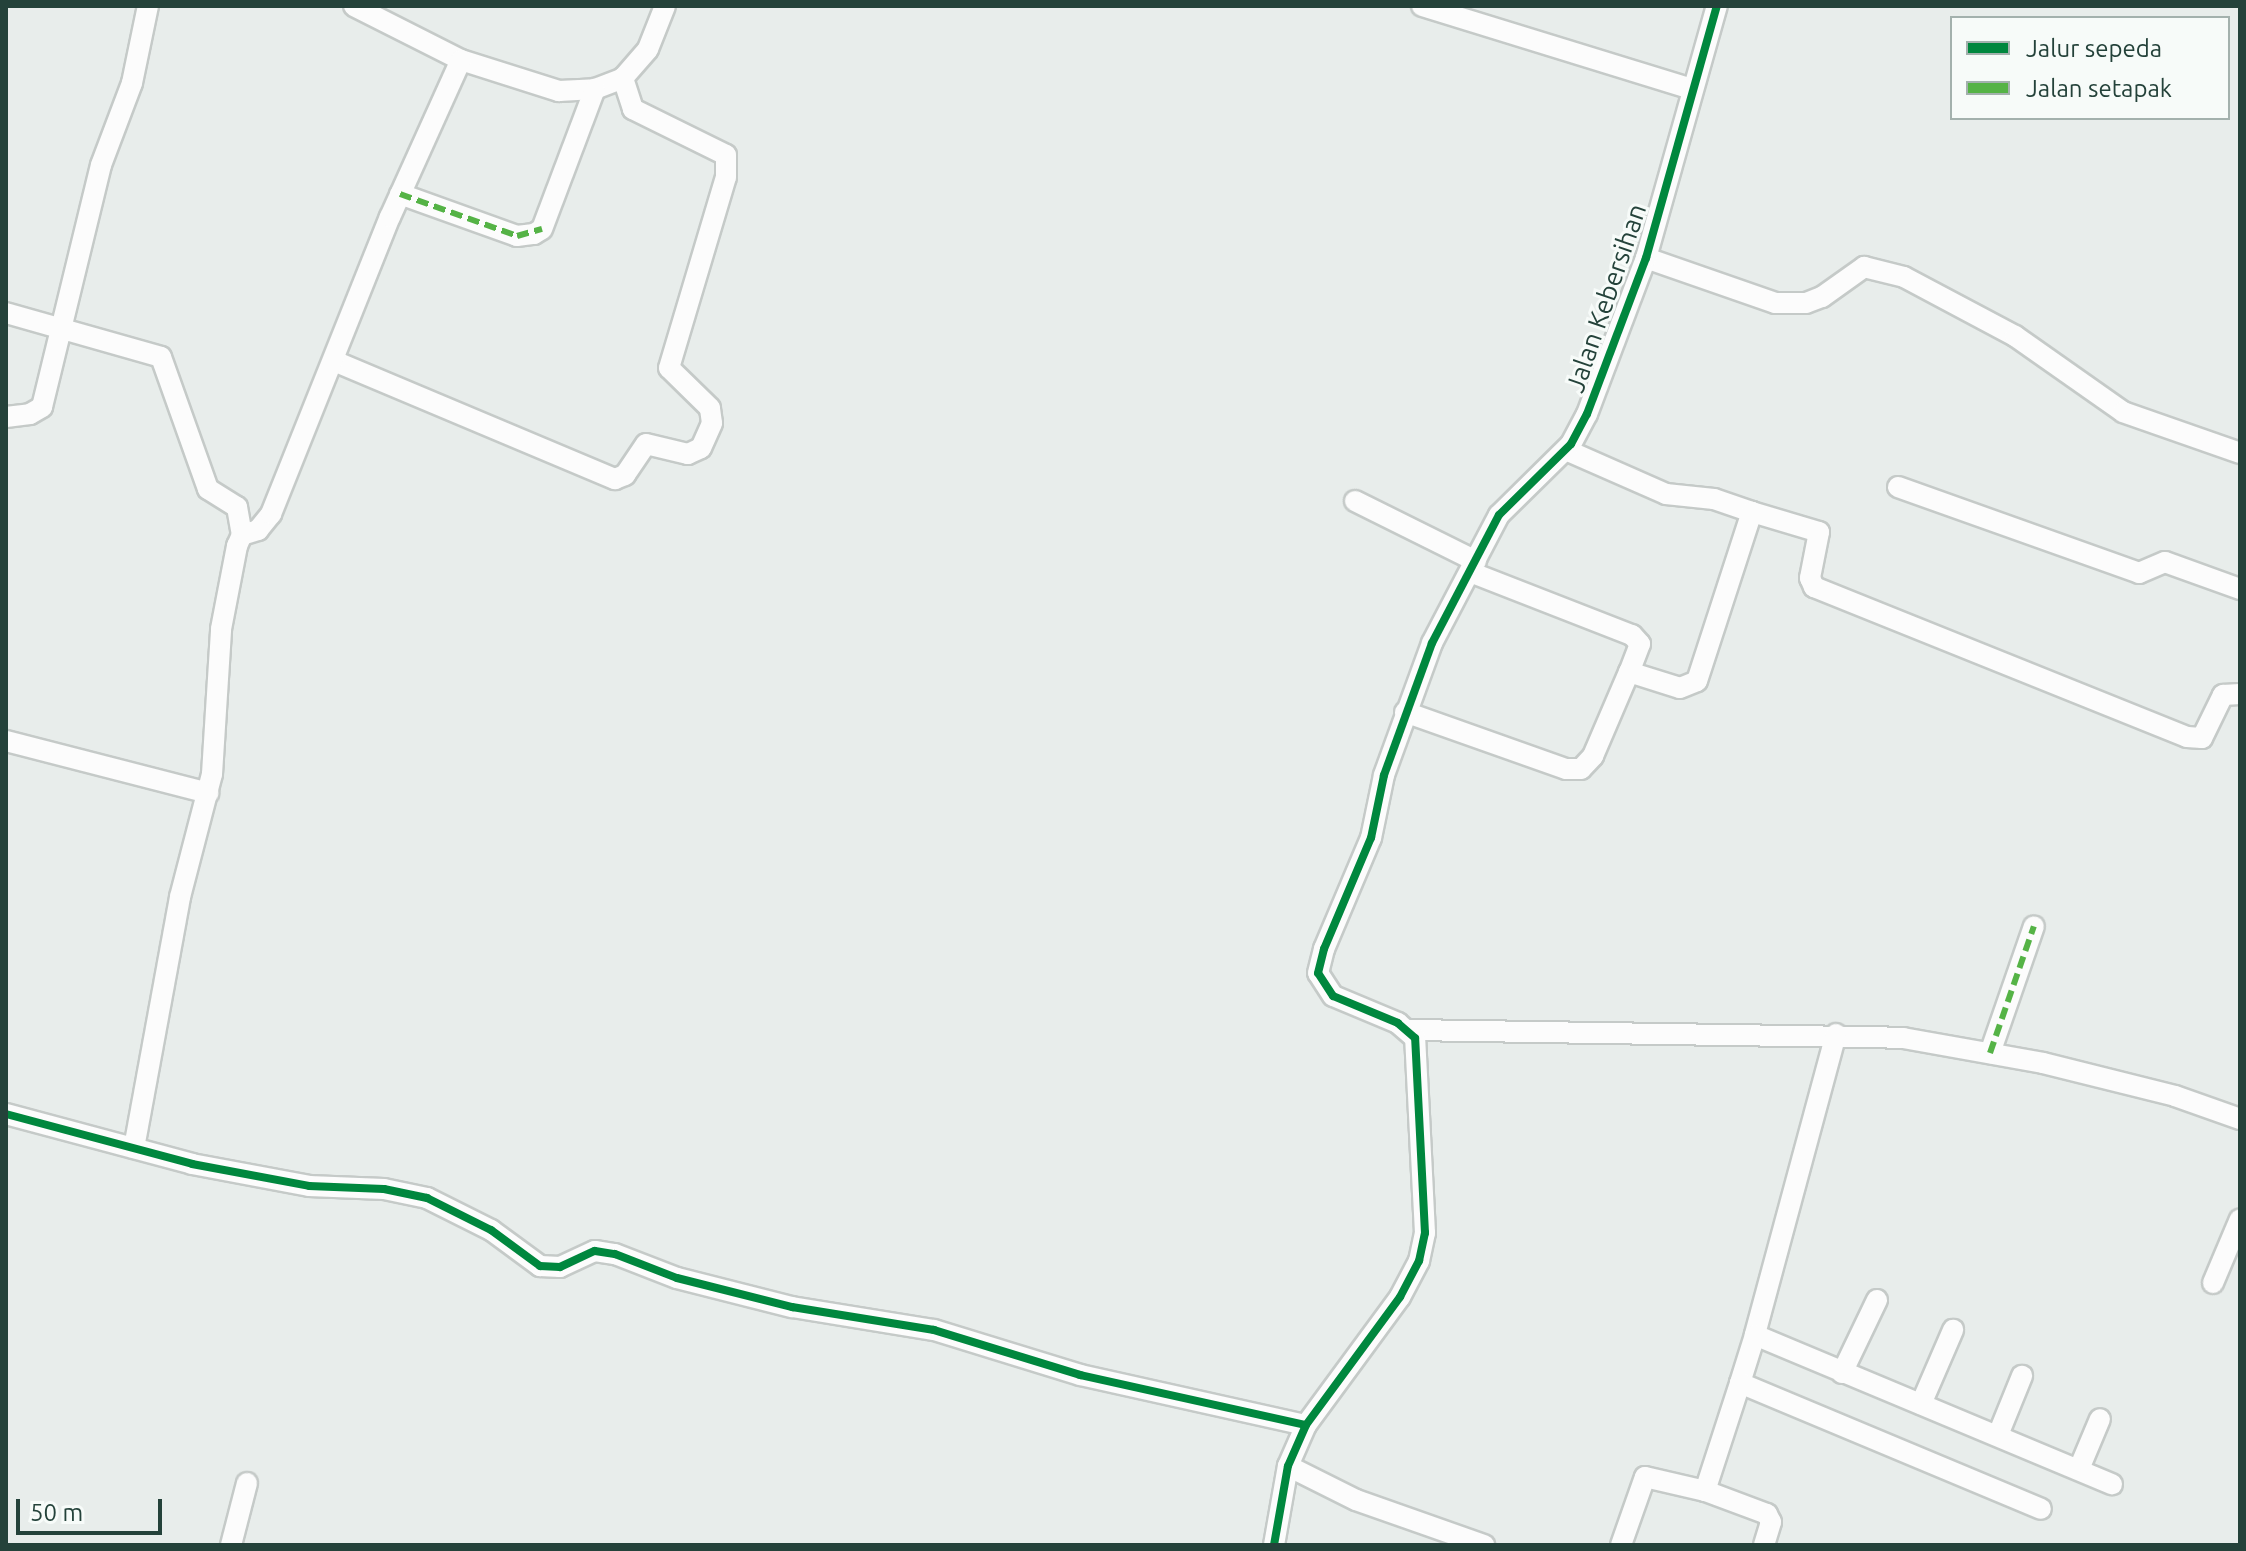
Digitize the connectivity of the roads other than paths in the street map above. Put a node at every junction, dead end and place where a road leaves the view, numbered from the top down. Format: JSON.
{"nodes":[{"id":1,"x":148,"y":6,"type":"edge"},
{"id":2,"x":354,"y":6,"type":"edge"},
{"id":3,"x":665,"y":6,"type":"edge"},
{"id":4,"x":1422,"y":6,"type":"edge"},
{"id":5,"x":1717,"y":6,"type":"edge"},
{"id":6,"x":461,"y":60,"type":"junction"},
{"id":7,"x":623,"y":78,"type":"junction"},
{"id":8,"x":595,"y":89,"type":"junction"},
{"id":9,"x":1692,"y":89,"type":"junction"},
{"id":10,"x":400,"y":194,"type":"junction"},
{"id":11,"x":1646,"y":258,"type":"junction"},
{"id":12,"x":6,"y":313,"type":"edge"},
{"id":13,"x":61,"y":328,"type":"junction"},
{"id":14,"x":334,"y":361,"type":"junction"},
{"id":15,"x":6,"y":417,"type":"edge"},
{"id":16,"x":1566,"y":450,"type":"junction"},
{"id":17,"x":2240,"y":453,"type":"edge"},
{"id":18,"x":1898,"y":487,"type":"dead end"},
{"id":19,"x":1355,"y":501,"type":"dead end"},
{"id":20,"x":1752,"y":512,"type":"junction"},
{"id":21,"x":242,"y":535,"type":"junction"},
{"id":22,"x":1473,"y":566,"type":"junction"},
{"id":23,"x":2240,"y":589,"type":"edge"},
{"id":24,"x":1629,"y":672,"type":"junction"},
{"id":25,"x":2240,"y":694,"type":"edge"},
{"id":26,"x":1405,"y":712,"type":"junction"},
{"id":27,"x":6,"y":741,"type":"edge"},
{"id":28,"x":208,"y":793,"type":"junction"},
{"id":29,"x":2034,"y":926,"type":"dead end"},
{"id":30,"x":1409,"y":1030,"type":"junction"},
{"id":31,"x":1836,"y":1034,"type":"junction"},
{"id":32,"x":1990,"y":1053,"type":"junction"},
{"id":33,"x":6,"y":1114,"type":"edge"},
{"id":34,"x":2240,"y":1119,"type":"edge"},
{"id":35,"x":134,"y":1148,"type":"junction"},
{"id":36,"x":2240,"y":1219,"type":"edge"},
{"id":37,"x":2213,"y":1283,"type":"dead end"},
{"id":38,"x":1877,"y":1300,"type":"dead end"},
{"id":39,"x":1953,"y":1330,"type":"dead end"},
{"id":40,"x":1755,"y":1335,"type":"junction"},
{"id":41,"x":1842,"y":1373,"type":"junction"},
{"id":42,"x":2022,"y":1376,"type":"dead end"},
{"id":43,"x":1740,"y":1383,"type":"junction"},
{"id":44,"x":1921,"y":1404,"type":"junction"},
{"id":45,"x":2100,"y":1419,"type":"dead end"},
{"id":46,"x":1306,"y":1425,"type":"junction"},
{"id":47,"x":1998,"y":1435,"type":"junction"},
{"id":48,"x":1288,"y":1466,"type":"junction"},
{"id":49,"x":2079,"y":1469,"type":"junction"},
{"id":50,"x":247,"y":1483,"type":"dead end"},
{"id":51,"x":2112,"y":1484,"type":"dead end"},
{"id":52,"x":1705,"y":1491,"type":"junction"},
{"id":53,"x":2041,"y":1509,"type":"dead end"},
{"id":54,"x":231,"y":1545,"type":"edge"},
{"id":55,"x":1274,"y":1545,"type":"edge"},
{"id":56,"x":1484,"y":1545,"type":"edge"},
{"id":57,"x":1621,"y":1545,"type":"edge"},
{"id":58,"x":1764,"y":1545,"type":"edge"}],
"edges":[{"from":1,"to":13,"type":"street"},
{"from":2,"to":6,"type":"street"},
{"from":3,"to":7,"type":"street"},
{"from":4,"to":9,"type":"street"},
{"from":5,"to":9,"type":"street","name":"Jalan Kebersihan"},
{"from":6,"to":8,"type":"street"},
{"from":6,"to":10,"type":"street"},
{"from":7,"to":8,"type":"street"},
{"from":7,"to":14,"type":"street"},
{"from":8,"to":10,"type":"street"},
{"from":9,"to":11,"type":"street","name":"Jalan Kebersihan"},
{"from":10,"to":14,"type":"street"},
{"from":11,"to":16,"type":"street","name":"Jalan Kebersihan"},
{"from":11,"to":17,"type":"street"},
{"from":12,"to":13,"type":"street"},
{"from":13,"to":15,"type":"street"},
{"from":13,"to":21,"type":"street"},
{"from":14,"to":21,"type":"street"},
{"from":16,"to":20,"type":"street"},
{"from":16,"to":22,"type":"street","name":"Jalan Kebersihan"},
{"from":18,"to":23,"type":"street"},
{"from":19,"to":22,"type":"street"},
{"from":20,"to":24,"type":"street"},
{"from":20,"to":25,"type":"street"},
{"from":21,"to":28,"type":"street"},
{"from":22,"to":24,"type":"street"},
{"from":22,"to":26,"type":"street","name":"Jalan Kebersihan"},
{"from":24,"to":26,"type":"street"},
{"from":26,"to":30,"type":"street","name":"Jalan Kebersihan"},
{"from":27,"to":28,"type":"street"},
{"from":28,"to":35,"type":"street"},
{"from":29,"to":32,"type":"street"},
{"from":30,"to":31,"type":"street"},
{"from":30,"to":46,"type":"street"},
{"from":31,"to":32,"type":"street"},
{"from":31,"to":40,"type":"street"},
{"from":32,"to":34,"type":"street"},
{"from":33,"to":35,"type":"street"},
{"from":35,"to":46,"type":"street"},
{"from":36,"to":37,"type":"street"},
{"from":38,"to":41,"type":"street"},
{"from":39,"to":44,"type":"street"},
{"from":40,"to":41,"type":"street"},
{"from":40,"to":43,"type":"street"},
{"from":41,"to":44,"type":"street"},
{"from":42,"to":47,"type":"street"},
{"from":43,"to":52,"type":"street"},
{"from":43,"to":53,"type":"street"},
{"from":44,"to":47,"type":"street"},
{"from":45,"to":49,"type":"street"},
{"from":46,"to":48,"type":"street"},
{"from":47,"to":49,"type":"street"},
{"from":48,"to":55,"type":"street"},
{"from":48,"to":56,"type":"street"},
{"from":49,"to":51,"type":"street"},
{"from":50,"to":54,"type":"street"},
{"from":52,"to":57,"type":"street"},
{"from":52,"to":58,"type":"street"}]}
